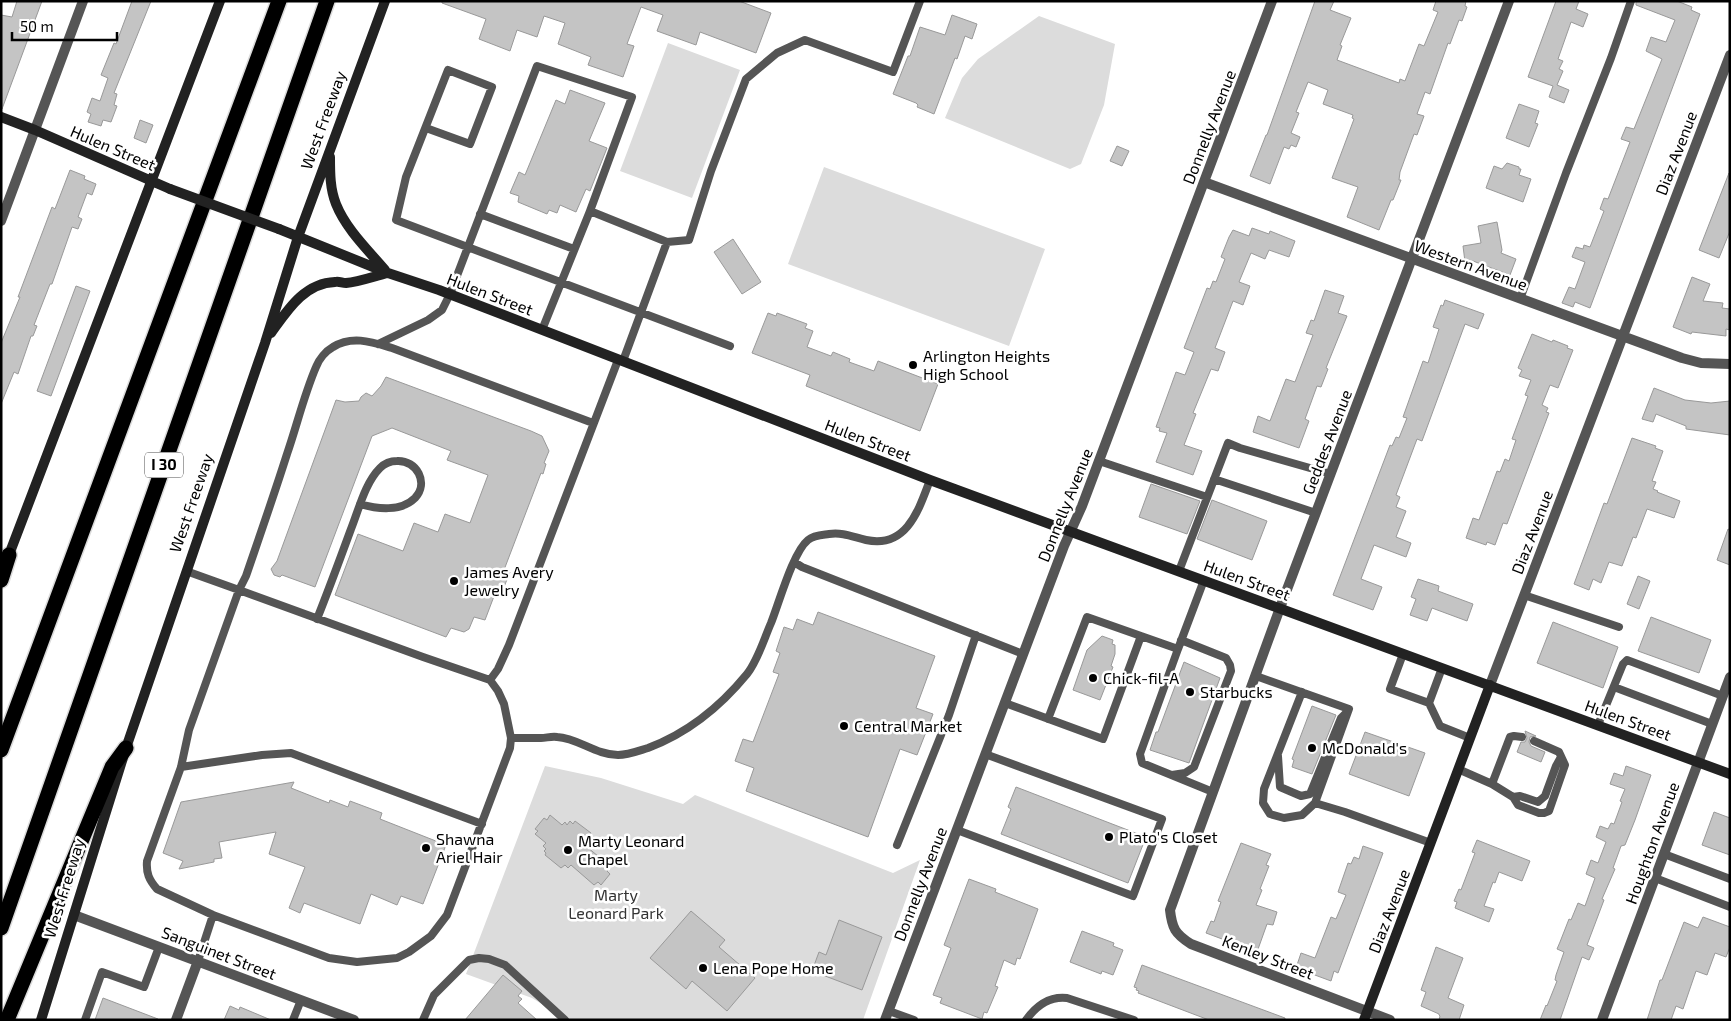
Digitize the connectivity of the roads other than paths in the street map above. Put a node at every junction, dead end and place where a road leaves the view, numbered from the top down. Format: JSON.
{"nodes":[{"id":1,"x":83,"y":1,"type":"edge"},
{"id":2,"x":220,"y":1,"type":"edge"},
{"id":3,"x":279,"y":1,"type":"edge"},
{"id":4,"x":327,"y":1,"type":"edge"},
{"id":5,"x":385,"y":1,"type":"edge"},
{"id":6,"x":920,"y":1,"type":"edge"},
{"id":7,"x":1272,"y":1,"type":"edge"},
{"id":8,"x":1509,"y":1,"type":"edge"},
{"id":9,"x":1631,"y":1,"type":"edge"},
{"id":10,"x":1730,"y":55,"type":"edge"},
{"id":11,"x":1,"y":118,"type":"edge"},
{"id":12,"x":426,"y":128,"type":"junction"},
{"id":13,"x":35,"y":130,"type":"junction"},
{"id":14,"x":330,"y":150,"type":"junction"},
{"id":15,"x":152,"y":180,"type":"junction"},
{"id":16,"x":1204,"y":182,"type":"junction"},
{"id":17,"x":590,"y":210,"type":"junction"},
{"id":18,"x":480,"y":214,"type":"junction"},
{"id":19,"x":1,"y":221,"type":"edge"},
{"id":20,"x":298,"y":237,"type":"junction"},
{"id":21,"x":667,"y":242,"type":"junction"},
{"id":22,"x":468,"y":248,"type":"junction"},
{"id":23,"x":574,"y":249,"type":"junction"},
{"id":24,"x":1411,"y":259,"type":"junction"},
{"id":25,"x":388,"y":273,"type":"junction"},
{"id":26,"x":561,"y":282,"type":"junction"},
{"id":27,"x":450,"y":294,"type":"junction"},
{"id":28,"x":1520,"y":299,"type":"junction"},
{"id":29,"x":641,"y":312,"type":"junction"},
{"id":30,"x":542,"y":330,"type":"junction"},
{"id":31,"x":1622,"y":337,"type":"junction"},
{"id":32,"x":265,"y":343,"type":"junction"},
{"id":33,"x":378,"y":344,"type":"junction"},
{"id":34,"x":730,"y":346,"type":"dead end"},
{"id":35,"x":620,"y":360,"type":"junction"},
{"id":36,"x":1730,"y":364,"type":"edge"},
{"id":37,"x":593,"y":422,"type":"junction"},
{"id":38,"x":1099,"y":461,"type":"junction"},
{"id":39,"x":1331,"y":474,"type":"junction"},
{"id":40,"x":1214,"y":479,"type":"junction"},
{"id":41,"x":930,"y":480,"type":"junction"},
{"id":42,"x":1207,"y":497,"type":"junction"},
{"id":43,"x":360,"y":504,"type":"junction"},
{"id":44,"x":1316,"y":513,"type":"junction"},
{"id":45,"x":1070,"y":531,"type":"junction"},
{"id":46,"x":9,"y":555,"type":"junction"},
{"id":47,"x":794,"y":562,"type":"junction"},
{"id":48,"x":186,"y":571,"type":"junction"},
{"id":49,"x":1179,"y":571,"type":"junction"},
{"id":50,"x":1,"y":576,"type":"edge"},
{"id":51,"x":1,"y":580,"type":"edge"},
{"id":52,"x":1204,"y":580,"type":"junction"},
{"id":53,"x":239,"y":590,"type":"junction"},
{"id":54,"x":1524,"y":595,"type":"junction"},
{"id":55,"x":1280,"y":608,"type":"junction"},
{"id":56,"x":318,"y":619,"type":"junction"},
{"id":57,"x":1619,"y":627,"type":"dead end"},
{"id":58,"x":976,"y":635,"type":"junction"},
{"id":59,"x":1141,"y":636,"type":"junction"},
{"id":60,"x":1181,"y":640,"type":"junction"},
{"id":61,"x":1178,"y":649,"type":"junction"},
{"id":62,"x":1023,"y":654,"type":"junction"},
{"id":63,"x":1403,"y":654,"type":"junction"},
{"id":64,"x":1442,"y":668,"type":"junction"},
{"id":65,"x":1256,"y":676,"type":"junction"},
{"id":66,"x":1730,"y":677,"type":"edge"},
{"id":67,"x":490,"y":680,"type":"junction"},
{"id":68,"x":1490,"y":685,"type":"junction"},
{"id":69,"x":1614,"y":687,"type":"junction"},
{"id":70,"x":1302,"y":692,"type":"junction"},
{"id":71,"x":1723,"y":696,"type":"junction"},
{"id":72,"x":1005,"y":703,"type":"junction"},
{"id":73,"x":1429,"y":703,"type":"junction"},
{"id":74,"x":1350,"y":709,"type":"junction"},
{"id":75,"x":1048,"y":719,"type":"junction"},
{"id":76,"x":1712,"y":724,"type":"junction"},
{"id":77,"x":1598,"y":725,"type":"junction"},
{"id":78,"x":1522,"y":737,"type":"dead end"},
{"id":79,"x":511,"y":738,"type":"junction"},
{"id":80,"x":1470,"y":738,"type":"junction"},
{"id":81,"x":1534,"y":741,"type":"dead end"},
{"id":82,"x":126,"y":748,"type":"junction"},
{"id":83,"x":1,"y":750,"type":"edge"},
{"id":84,"x":985,"y":754,"type":"junction"},
{"id":85,"x":1278,"y":754,"type":"junction"},
{"id":86,"x":1561,"y":757,"type":"junction"},
{"id":87,"x":1698,"y":762,"type":"junction"},
{"id":88,"x":181,"y":768,"type":"junction"},
{"id":89,"x":1458,"y":770,"type":"junction"},
{"id":90,"x":1730,"y":774,"type":"edge"},
{"id":91,"x":1170,"y":775,"type":"junction"},
{"id":92,"x":1492,"y":784,"type":"junction"},
{"id":93,"x":1213,"y":792,"type":"junction"},
{"id":94,"x":1513,"y":797,"type":"junction"},
{"id":95,"x":1316,"y":803,"type":"junction"},
{"id":96,"x":482,"y":824,"type":"junction"},
{"id":97,"x":957,"y":830,"type":"junction"},
{"id":98,"x":1430,"y":843,"type":"junction"},
{"id":99,"x":897,"y":845,"type":"dead end"},
{"id":100,"x":1664,"y":854,"type":"junction"},
{"id":101,"x":1655,"y":878,"type":"junction"},
{"id":102,"x":1730,"y":879,"type":"edge"},
{"id":103,"x":1176,"y":894,"type":"joint"},
{"id":104,"x":1730,"y":906,"type":"edge"},
{"id":105,"x":74,"y":915,"type":"junction"},
{"id":106,"x":213,"y":915,"type":"junction"},
{"id":107,"x":1,"y":928,"type":"edge"},
{"id":108,"x":159,"y":947,"type":"junction"},
{"id":109,"x":198,"y":962,"type":"junction"},
{"id":110,"x":301,"y":1000,"type":"junction"},
{"id":111,"x":887,"y":1015,"type":"edge"},
{"id":112,"x":1366,"y":1015,"type":"edge"},
{"id":113,"x":6,"y":1020,"type":"edge"},
{"id":114,"x":40,"y":1020,"type":"edge"},
{"id":115,"x":85,"y":1020,"type":"edge"},
{"id":116,"x":176,"y":1020,"type":"edge"},
{"id":117,"x":293,"y":1020,"type":"edge"},
{"id":118,"x":354,"y":1020,"type":"edge"},
{"id":119,"x":423,"y":1020,"type":"edge"},
{"id":120,"x":565,"y":1020,"type":"edge"},
{"id":121,"x":914,"y":1020,"type":"edge"},
{"id":122,"x":1026,"y":1020,"type":"edge"},
{"id":123,"x":1134,"y":1020,"type":"edge"},
{"id":124,"x":1390,"y":1020,"type":"edge"},
{"id":125,"x":1602,"y":1020,"type":"edge"}],
"edges":[{"from":1,"to":13,"type":"street"},
{"from":2,"to":15,"type":"main road"},
{"from":3,"to":83,"type":"highway"},
{"from":4,"to":107,"type":"highway","number":"I 30"},
{"from":5,"to":14,"type":"main road","name":"West Freeway"},
{"from":6,"to":21,"type":"lane"},
{"from":7,"to":16,"type":"street","name":"Donnelly Avenue"},
{"from":8,"to":24,"type":"street","name":"Geddes Avenue"},
{"from":9,"to":28,"type":"lane"},
{"from":10,"to":31,"type":"street","name":"Diaz Avenue"},
{"from":11,"to":13,"type":"main road","name":"Hulen Street"},
{"from":12,"to":12,"type":"lane"},
{"from":12,"to":22,"type":"lane"},
{"from":13,"to":15,"type":"main road","name":"Hulen Street"},
{"from":13,"to":19,"type":"street"},
{"from":14,"to":20,"type":"main road","name":"West Freeway"},
{"from":14,"to":25,"type":"main road"},
{"from":15,"to":20,"type":"main road","name":"Hulen Street","bridge":true},
{"from":15,"to":46,"type":"main road"},
{"from":16,"to":24,"type":"street","name":"Western Avenue"},
{"from":16,"to":38,"type":"street","name":"Donnelly Avenue"},
{"from":17,"to":18,"type":"lane"},
{"from":17,"to":21,"type":"lane"},
{"from":17,"to":23,"type":"lane"},
{"from":18,"to":22,"type":"lane"},
{"from":18,"to":23,"type":"lane"},
{"from":20,"to":25,"type":"main road","name":"Hulen Street"},
{"from":20,"to":32,"type":"main road","name":"West Freeway"},
{"from":21,"to":29,"type":"lane"},
{"from":22,"to":26,"type":"lane"},
{"from":22,"to":27,"type":"lane"},
{"from":23,"to":26,"type":"lane"},
{"from":24,"to":28,"type":"street","name":"Western Avenue"},
{"from":24,"to":39,"type":"street","name":"Geddes Avenue"},
{"from":25,"to":27,"type":"main road","name":"Hulen Street"},
{"from":25,"to":32,"type":"main road"},
{"from":26,"to":29,"type":"lane"},
{"from":26,"to":30,"type":"lane"},
{"from":27,"to":30,"type":"main road","name":"Hulen Street"},
{"from":27,"to":33,"type":"lane"},
{"from":28,"to":31,"type":"street","name":"Western Avenue"},
{"from":29,"to":34,"type":"lane"},
{"from":29,"to":35,"type":"lane"},
{"from":30,"to":35,"type":"main road","name":"Hulen Street"},
{"from":31,"to":36,"type":"street","name":"Western Avenue"},
{"from":31,"to":54,"type":"street","name":"Diaz Avenue"},
{"from":32,"to":48,"type":"main road","name":"West Freeway"},
{"from":33,"to":37,"type":"lane"},
{"from":33,"to":53,"type":"lane"},
{"from":35,"to":37,"type":"lane"},
{"from":35,"to":41,"type":"main road","name":"Hulen Street"},
{"from":37,"to":67,"type":"lane"},
{"from":38,"to":42,"type":"lane"},
{"from":38,"to":45,"type":"street","name":"Donnelly Avenue"},
{"from":39,"to":40,"type":"lane"},
{"from":39,"to":44,"type":"street","name":"Geddes Avenue"},
{"from":40,"to":42,"type":"lane"},
{"from":40,"to":44,"type":"lane"},
{"from":41,"to":45,"type":"main road","name":"Hulen Street"},
{"from":41,"to":47,"type":"lane"},
{"from":42,"to":49,"type":"lane"},
{"from":43,"to":43,"type":"lane"},
{"from":43,"to":56,"type":"lane"},
{"from":44,"to":55,"type":"street","name":"Geddes Avenue"},
{"from":45,"to":49,"type":"main road","name":"Hulen Street"},
{"from":45,"to":62,"type":"street","name":"Donnelly Avenue"},
{"from":46,"to":50,"type":"main road"},
{"from":46,"to":51,"type":"highway"},
{"from":47,"to":58,"type":"lane"},
{"from":47,"to":79,"type":"lane"},
{"from":48,"to":53,"type":"lane"},
{"from":48,"to":82,"type":"main road","name":"West Freeway"},
{"from":49,"to":52,"type":"main road","name":"Hulen Street"},
{"from":52,"to":55,"type":"main road","name":"Hulen Street"},
{"from":52,"to":60,"type":"lane"},
{"from":53,"to":56,"type":"lane"},
{"from":53,"to":88,"type":"lane"},
{"from":54,"to":57,"type":"lane"},
{"from":54,"to":68,"type":"street","name":"Diaz Avenue"},
{"from":55,"to":63,"type":"main road","name":"Hulen Street"},
{"from":55,"to":65,"type":"street","name":"Geddes Avenue"},
{"from":56,"to":67,"type":"lane"},
{"from":58,"to":62,"type":"lane"},
{"from":58,"to":99,"type":"lane"},
{"from":59,"to":61,"type":"lane"},
{"from":59,"to":75,"type":"lane"},
{"from":59,"to":75,"type":"lane"},
{"from":60,"to":61,"type":"lane"},
{"from":60,"to":91,"type":"lane"},
{"from":61,"to":91,"type":"lane"},
{"from":62,"to":72,"type":"street","name":"Donnelly Avenue"},
{"from":63,"to":64,"type":"main road","name":"Hulen Street"},
{"from":63,"to":73,"type":"lane"},
{"from":64,"to":68,"type":"main road","name":"Hulen Street"},
{"from":64,"to":73,"type":"lane"},
{"from":65,"to":70,"type":"lane"},
{"from":65,"to":93,"type":"street","name":"Geddes Avenue"},
{"from":66,"to":71,"type":"street","name":"Houghton Avenue"},
{"from":67,"to":79,"type":"lane"},
{"from":68,"to":77,"type":"main road","name":"Hulen Street"},
{"from":68,"to":80,"type":"main road","name":"Diaz Avenue"},
{"from":69,"to":71,"type":"lane"},
{"from":69,"to":76,"type":"lane"},
{"from":69,"to":77,"type":"lane"},
{"from":70,"to":74,"type":"lane"},
{"from":70,"to":85,"type":"lane"},
{"from":71,"to":76,"type":"street","name":"Houghton Avenue"},
{"from":72,"to":75,"type":"lane"},
{"from":72,"to":84,"type":"street","name":"Donnelly Avenue"},
{"from":73,"to":80,"type":"lane"},
{"from":74,"to":85,"type":"lane"},
{"from":74,"to":95,"type":"lane"},
{"from":76,"to":87,"type":"street","name":"Houghton Avenue"},
{"from":77,"to":87,"type":"main road","name":"Hulen Street"},
{"from":78,"to":92,"type":"lane"},
{"from":79,"to":96,"type":"lane"},
{"from":80,"to":89,"type":"main road","name":"Diaz Avenue"},
{"from":81,"to":86,"type":"lane"},
{"from":82,"to":105,"type":"main road","name":"West Freeway"},
{"from":82,"to":113,"type":"highway"},
{"from":84,"to":97,"type":"street","name":"Donnelly Avenue"},
{"from":84,"to":97,"type":"lane"},
{"from":85,"to":95,"type":"lane"},
{"from":86,"to":94,"type":"lane"},
{"from":86,"to":94,"type":"lane"},
{"from":87,"to":90,"type":"main road","name":"Hulen Street"},
{"from":87,"to":100,"type":"street","name":"Houghton Avenue"},
{"from":88,"to":96,"type":"lane"},
{"from":88,"to":106,"type":"lane"},
{"from":89,"to":92,"type":"lane"},
{"from":89,"to":98,"type":"main road","name":"Diaz Avenue"},
{"from":91,"to":93,"type":"lane"},
{"from":92,"to":94,"type":"lane"},
{"from":93,"to":103,"type":"street","name":"Geddes Avenue"},
{"from":95,"to":98,"type":"lane"},
{"from":96,"to":106,"type":"lane"},
{"from":97,"to":111,"type":"street","name":"Donnelly Avenue"},
{"from":98,"to":112,"type":"main road","name":"Diaz Avenue"},
{"from":100,"to":101,"type":"street","name":"Houghton Avenue"},
{"from":100,"to":102,"type":"lane"},
{"from":101,"to":104,"type":"lane"},
{"from":101,"to":125,"type":"street","name":"Houghton Avenue"},
{"from":103,"to":112,"type":"street","name":"Kenley Street"},
{"from":105,"to":108,"type":"street","name":"Sanguinet Street"},
{"from":105,"to":114,"type":"main road","name":"West Freeway"},
{"from":106,"to":109,"type":"lane"},
{"from":108,"to":109,"type":"street","name":"Sanguinet Street"},
{"from":108,"to":115,"type":"lane"},
{"from":109,"to":110,"type":"street","name":"Sanguinet Street"},
{"from":109,"to":116,"type":"street"},
{"from":110,"to":117,"type":"lane"},
{"from":110,"to":118,"type":"street","name":"Sanguinet Street"},
{"from":111,"to":121,"type":"lane"},
{"from":112,"to":124,"type":"street","name":"Kenley Street"},
{"from":119,"to":120,"type":"lane"},
{"from":122,"to":123,"type":"lane"}]}
